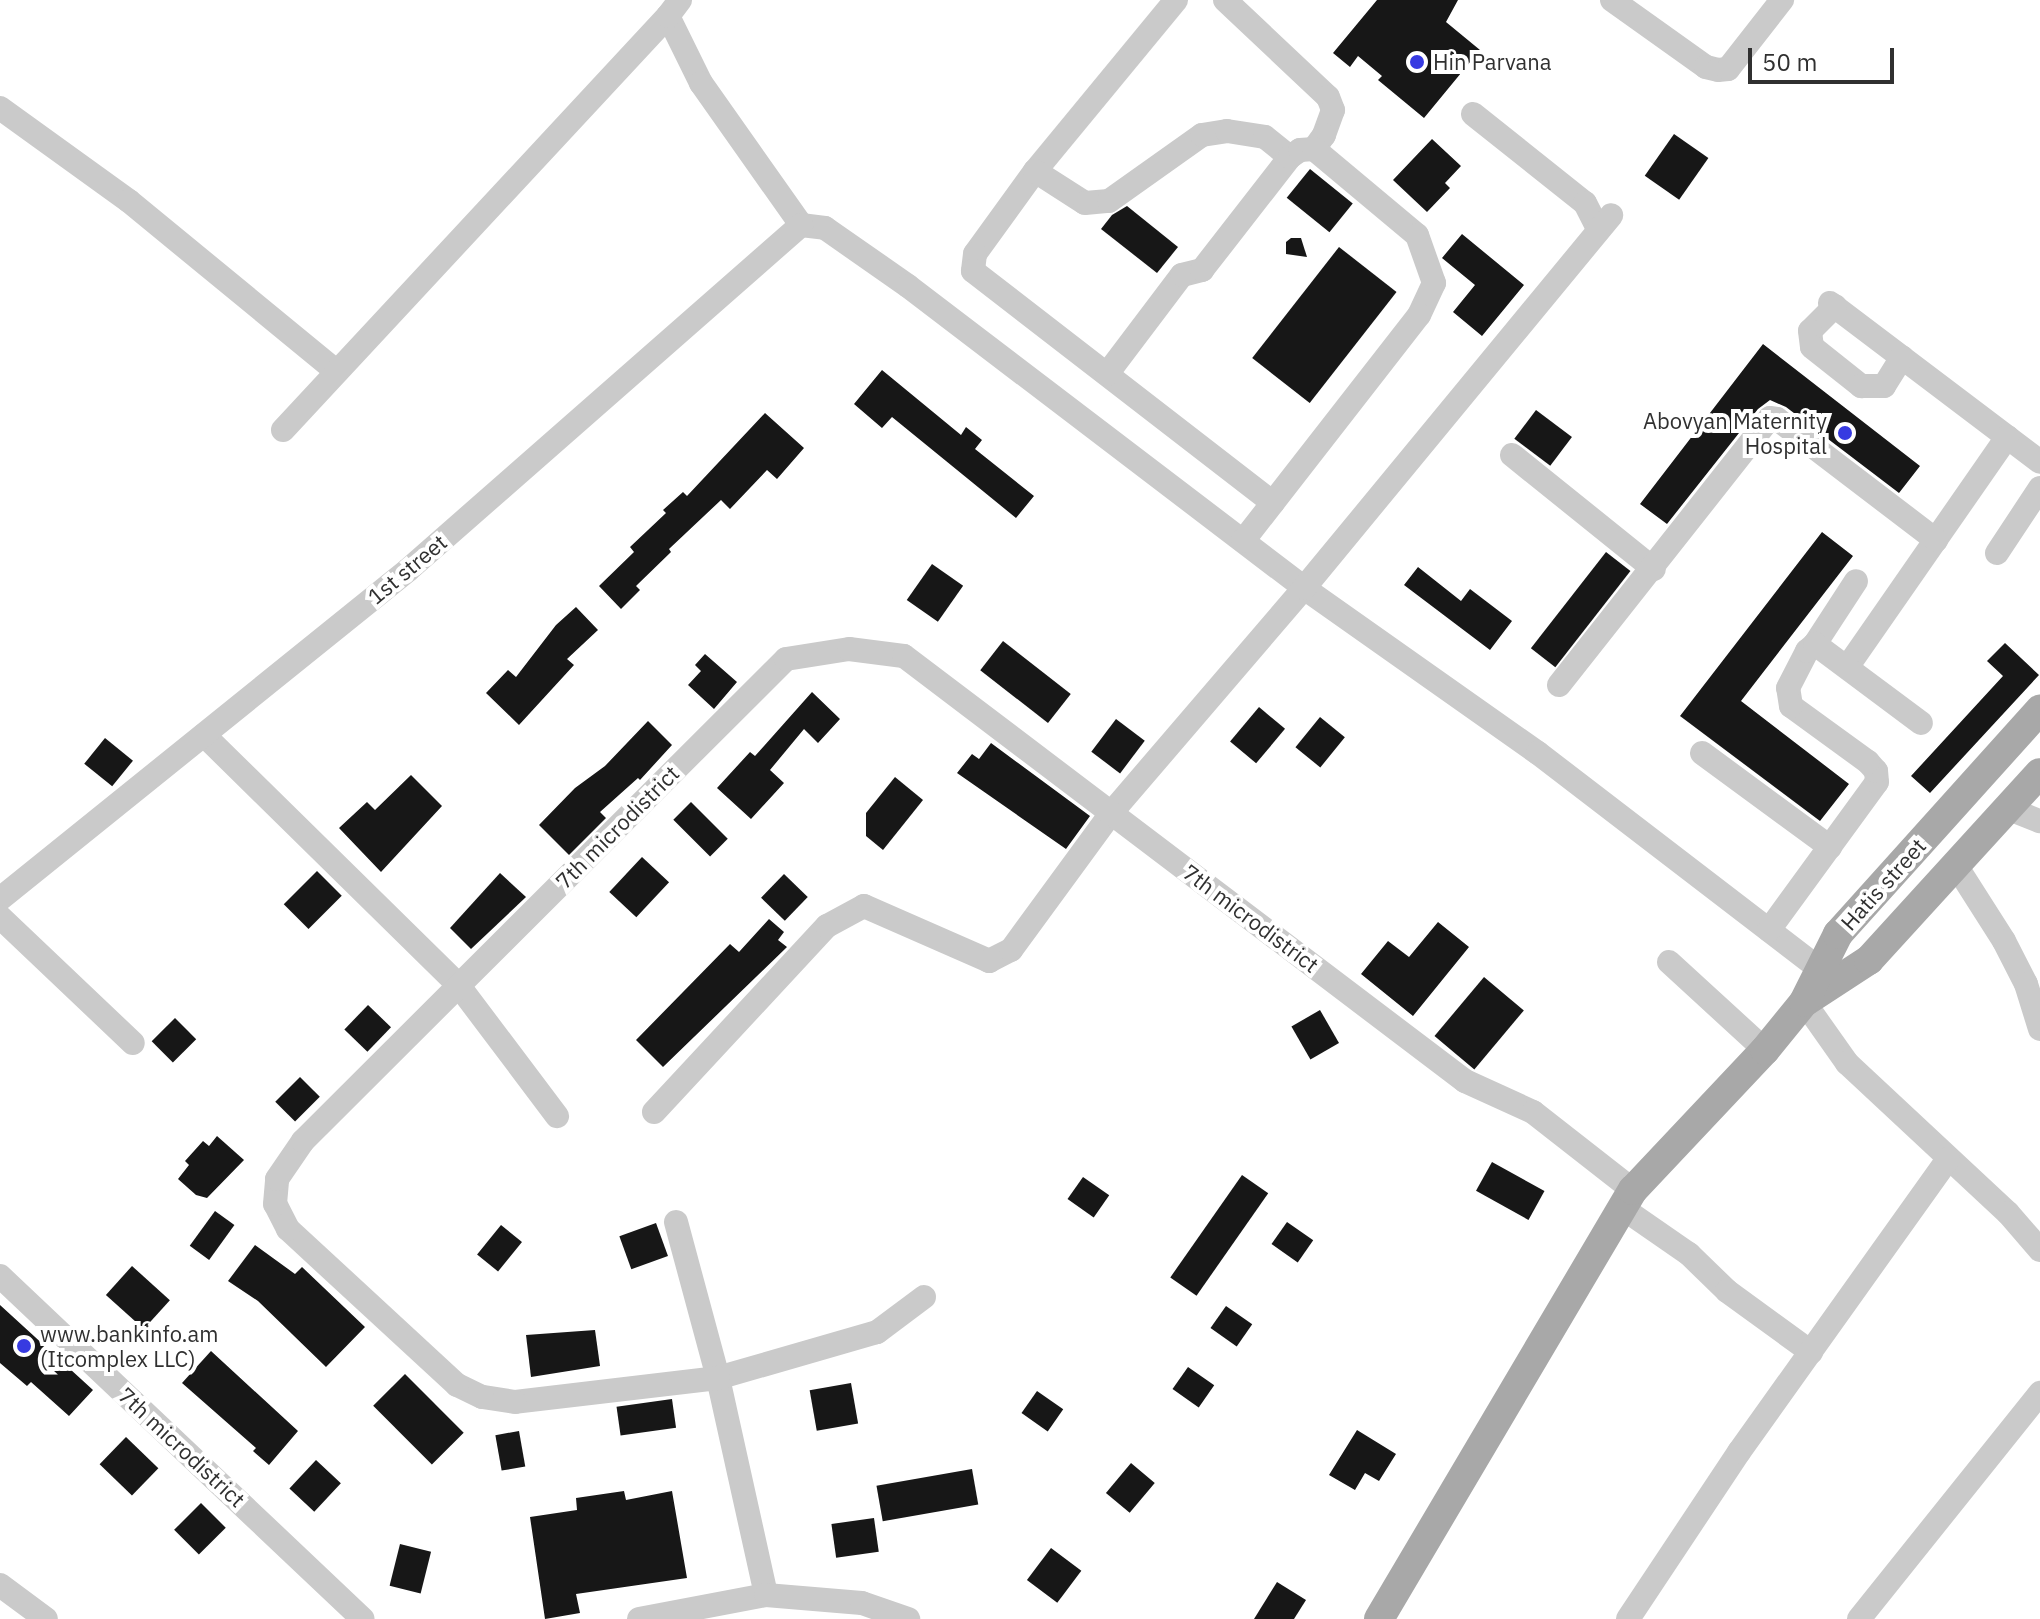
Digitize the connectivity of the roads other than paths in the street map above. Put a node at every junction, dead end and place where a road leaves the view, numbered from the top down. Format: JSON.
{"nodes":[{"id":1,"x":1176,"y":0,"type":"edge"},
{"id":2,"x":1225,"y":0,"type":"edge"},
{"id":3,"x":1612,"y":0,"type":"edge"},
{"id":4,"x":1782,"y":0,"type":"edge"},
{"id":5,"x":674,"y":8,"type":"edge"},
{"id":6,"x":0,"y":108,"type":"edge"},
{"id":7,"x":1473,"y":114,"type":"dead end"},
{"id":8,"x":1314,"y":149,"type":"junction"},
{"id":9,"x":1290,"y":157,"type":"junction"},
{"id":10,"x":1035,"y":171,"type":"junction"},
{"id":11,"x":801,"y":225,"type":"junction"},
{"id":12,"x":1902,"y":357,"type":"junction"},
{"id":13,"x":337,"y":372,"type":"junction"},
{"id":14,"x":1107,"y":374,"type":"junction"},
{"id":15,"x":283,"y":430,"type":"dead end"},
{"id":16,"x":2007,"y":437,"type":"junction"},
{"id":17,"x":1512,"y":455,"type":"dead end"},
{"id":18,"x":2040,"y":462,"type":"edge"},
{"id":19,"x":2040,"y":488,"type":"edge"},
{"id":20,"x":1273,"y":503,"type":"junction"},
{"id":21,"x":1936,"y":540,"type":"junction"},
{"id":22,"x":1243,"y":541,"type":"junction"},
{"id":23,"x":1997,"y":553,"type":"dead end"},
{"id":24,"x":1654,"y":569,"type":"junction"},
{"id":25,"x":1856,"y":581,"type":"dead end"},
{"id":26,"x":1304,"y":588,"type":"junction"},
{"id":27,"x":1815,"y":644,"type":"junction"},
{"id":28,"x":1848,"y":666,"type":"junction"},
{"id":29,"x":1559,"y":685,"type":"dead end"},
{"id":30,"x":2040,"y":710,"type":"edge"},
{"id":31,"x":1921,"y":723,"type":"dead end"},
{"id":32,"x":204,"y":735,"type":"junction"},
{"id":33,"x":1702,"y":753,"type":"dead end"},
{"id":34,"x":2040,"y":773,"type":"edge"},
{"id":35,"x":2007,"y":808,"type":"junction"},
{"id":36,"x":1112,"y":812,"type":"junction"},
{"id":37,"x":2040,"y":821,"type":"edge"},
{"id":38,"x":1830,"y":847,"type":"junction"},
{"id":39,"x":1955,"y":864,"type":"junction"},
{"id":40,"x":0,"y":899,"type":"edge"},
{"id":41,"x":0,"y":917,"type":"edge"},
{"id":42,"x":1769,"y":930,"type":"junction"},
{"id":43,"x":1669,"y":962,"type":"dead end"},
{"id":44,"x":1828,"y":976,"type":"junction"},
{"id":45,"x":459,"y":986,"type":"junction"},
{"id":46,"x":1804,"y":1002,"type":"junction"},
{"id":47,"x":2040,"y":1029,"type":"edge"},
{"id":48,"x":133,"y":1043,"type":"dead end"},
{"id":49,"x":1765,"y":1050,"type":"junction"},
{"id":50,"x":654,"y":1112,"type":"dead end"},
{"id":51,"x":557,"y":1116,"type":"dead end"},
{"id":52,"x":1948,"y":1159,"type":"junction"},
{"id":53,"x":1627,"y":1199,"type":"junction"},
{"id":54,"x":676,"y":1222,"type":"dead end"},
{"id":55,"x":2040,"y":1250,"type":"edge"},
{"id":56,"x":0,"y":1276,"type":"edge"},
{"id":57,"x":924,"y":1297,"type":"dead end"},
{"id":58,"x":1811,"y":1352,"type":"junction"},
{"id":59,"x":718,"y":1378,"type":"junction"},
{"id":60,"x":2040,"y":1393,"type":"edge"},
{"id":61,"x":0,"y":1585,"type":"edge"},
{"id":62,"x":756,"y":1604,"type":"edge"},
{"id":63,"x":46,"y":1619,"type":"edge"},
{"id":64,"x":363,"y":1619,"type":"edge"},
{"id":65,"x":639,"y":1619,"type":"edge"},
{"id":66,"x":908,"y":1619,"type":"edge"},
{"id":67,"x":1379,"y":1619,"type":"edge"},
{"id":68,"x":1628,"y":1619,"type":"edge"},
{"id":69,"x":1859,"y":1619,"type":"edge"}],
"edges":[{"from":1,"to":10,"type":"street"},
{"from":2,"to":8,"type":"street"},
{"from":3,"to":4,"type":"street"},
{"from":5,"to":11,"type":"street"},
{"from":5,"to":13,"type":"street"},
{"from":6,"to":13,"type":"street"},
{"from":7,"to":26,"type":"street"},
{"from":8,"to":9,"type":"street"},
{"from":8,"to":20,"type":"street"},
{"from":9,"to":10,"type":"street"},
{"from":9,"to":14,"type":"street"},
{"from":10,"to":14,"type":"street"},
{"from":11,"to":22,"type":"street"},
{"from":11,"to":32,"type":"street","name":"1st street"},
{"from":12,"to":12,"type":"street"},
{"from":12,"to":16,"type":"street"},
{"from":13,"to":15,"type":"street"},
{"from":14,"to":20,"type":"street"},
{"from":16,"to":18,"type":"street"},
{"from":16,"to":21,"type":"street"},
{"from":17,"to":24,"type":"street"},
{"from":19,"to":23,"type":"street"},
{"from":20,"to":22,"type":"street"},
{"from":21,"to":24,"type":"street"},
{"from":21,"to":28,"type":"street"},
{"from":22,"to":26,"type":"street"},
{"from":24,"to":29,"type":"street"},
{"from":25,"to":27,"type":"street"},
{"from":26,"to":36,"type":"street"},
{"from":26,"to":42,"type":"street"},
{"from":27,"to":28,"type":"street"},
{"from":27,"to":38,"type":"street"},
{"from":28,"to":31,"type":"street"},
{"from":30,"to":44,"type":"main road","name":"Hatis street"},
{"from":32,"to":40,"type":"street","name":"1st street"},
{"from":32,"to":45,"type":"street"},
{"from":33,"to":38,"type":"street"},
{"from":34,"to":35,"type":"main road","name":"Hatis street"},
{"from":35,"to":37,"type":"street"},
{"from":35,"to":39,"type":"main road","name":"Hatis street"},
{"from":36,"to":45,"type":"street","name":"7th microdistrict"},
{"from":36,"to":50,"type":"street"},
{"from":36,"to":53,"type":"street","name":"7th microdistrict"},
{"from":38,"to":42,"type":"street"},
{"from":39,"to":44,"type":"main road","name":"Hatis street"},
{"from":39,"to":47,"type":"street"},
{"from":41,"to":48,"type":"street"},
{"from":42,"to":44,"type":"street"},
{"from":43,"to":49,"type":"street"},
{"from":44,"to":46,"type":"main road","name":"Hatis street"},
{"from":45,"to":51,"type":"street"},
{"from":45,"to":59,"type":"street","name":"7th microdistrict"},
{"from":46,"to":49,"type":"main road","name":"Hatis street"},
{"from":46,"to":52,"type":"street"},
{"from":49,"to":53,"type":"main road","name":"Hatis street"},
{"from":52,"to":55,"type":"street"},
{"from":52,"to":58,"type":"street"},
{"from":53,"to":58,"type":"street","name":"7th microdistrict"},
{"from":53,"to":67,"type":"main road","name":"Hatis street"},
{"from":54,"to":59,"type":"street"},
{"from":56,"to":64,"type":"street","name":"7th microdistrict"},
{"from":57,"to":59,"type":"street","name":"7th microdistrict"},
{"from":58,"to":68,"type":"street"},
{"from":59,"to":62,"type":"street"},
{"from":60,"to":69,"type":"street"},
{"from":61,"to":63,"type":"street"},
{"from":62,"to":65,"type":"street"},
{"from":62,"to":66,"type":"street"}]}
